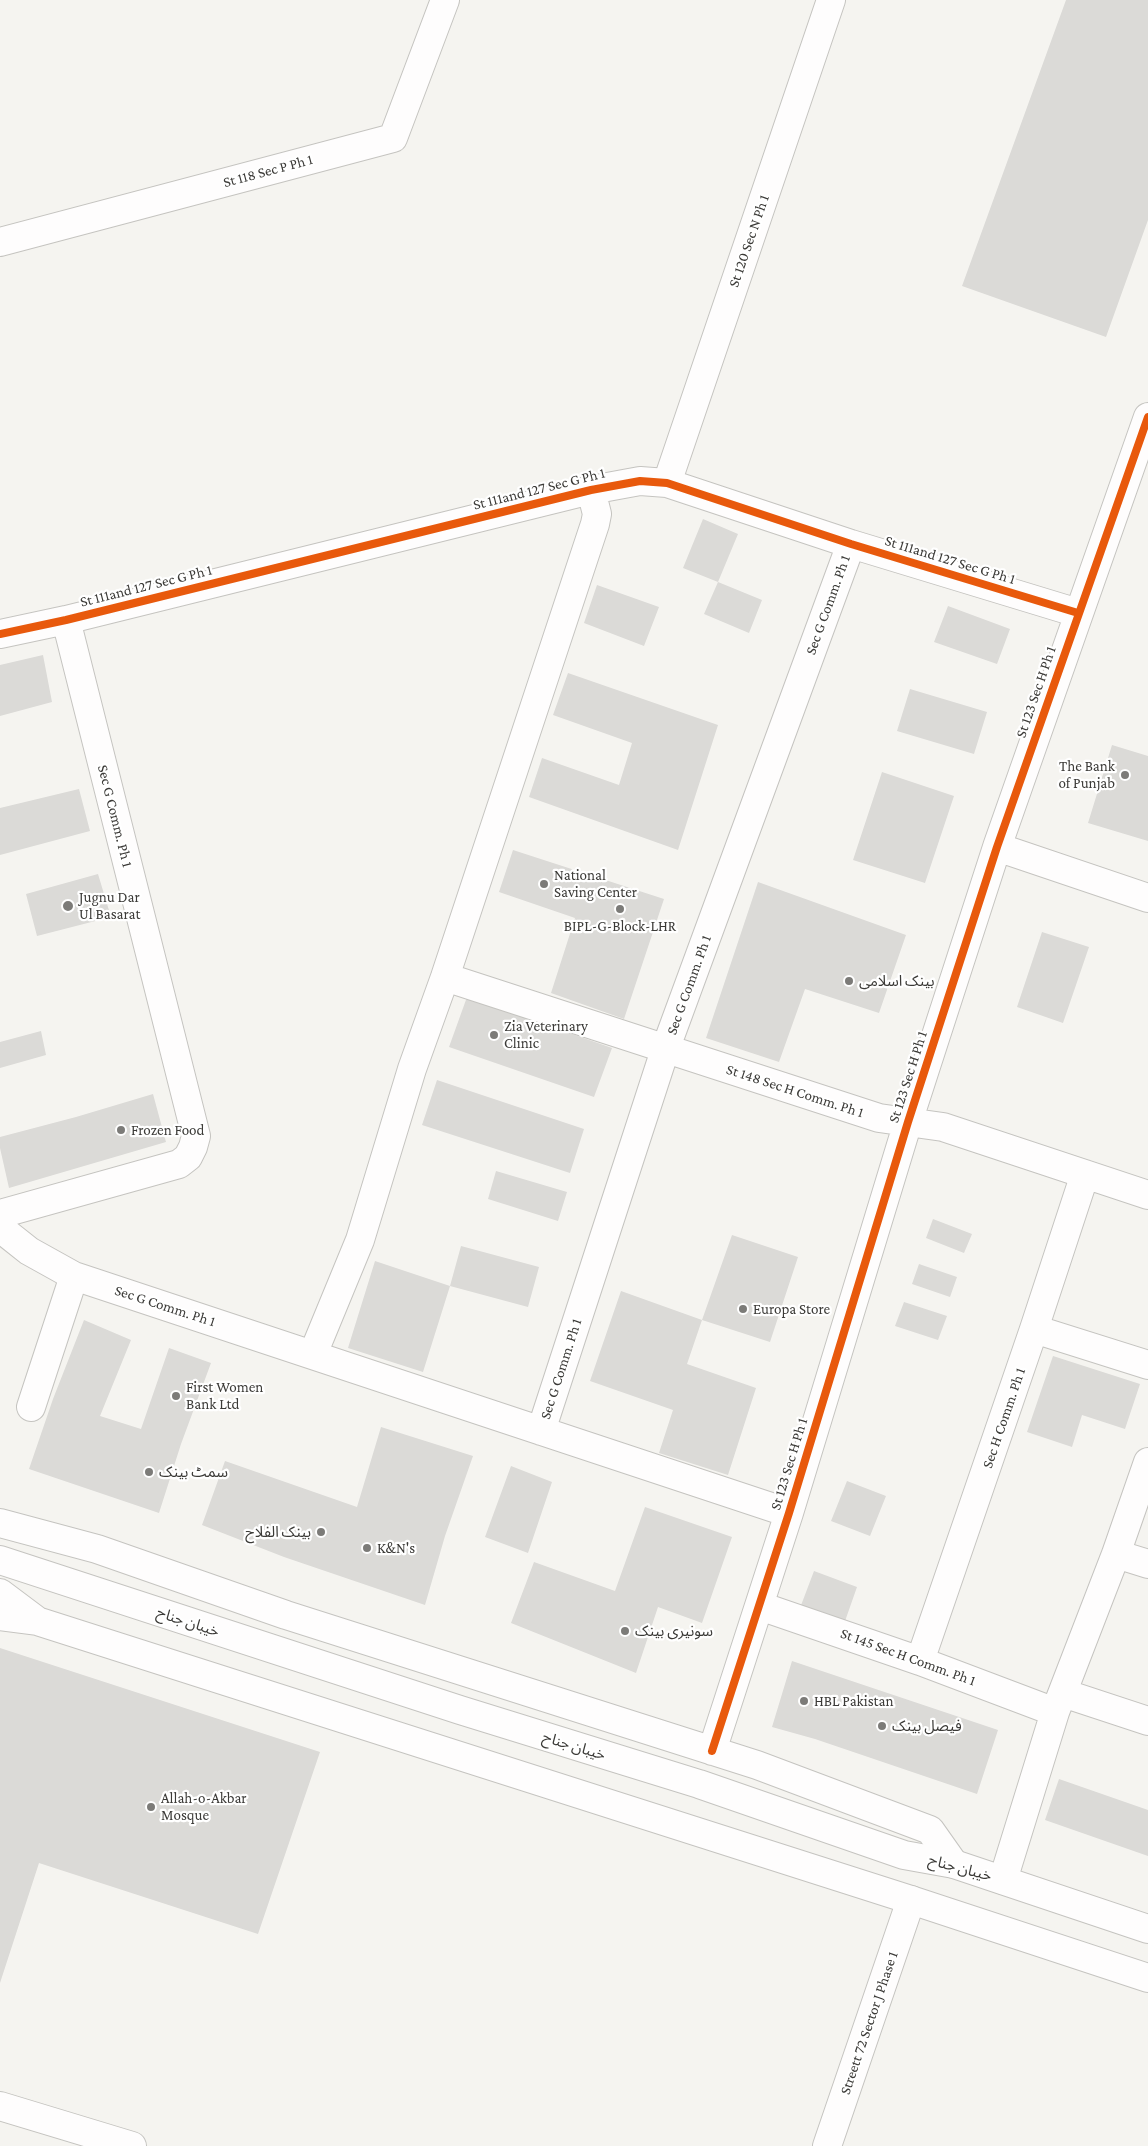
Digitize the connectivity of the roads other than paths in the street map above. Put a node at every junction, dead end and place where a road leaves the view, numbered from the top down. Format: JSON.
{"nodes":[{"id":1,"x":444,"y":0,"type":"edge"},
{"id":2,"x":831,"y":0,"type":"edge"},
{"id":3,"x":0,"y":242,"type":"edge"},
{"id":4,"x":1148,"y":417,"type":"edge"},
{"id":5,"x":667,"y":483,"type":"junction"},
{"id":6,"x":591,"y":490,"type":"junction"},
{"id":7,"x":851,"y":544,"type":"junction"},
{"id":8,"x":1078,"y":613,"type":"junction"},
{"id":9,"x":66,"y":620,"type":"junction"},
{"id":10,"x":0,"y":634,"type":"edge"},
{"id":11,"x":997,"y":847,"type":"junction"},
{"id":12,"x":1148,"y":898,"type":"edge"},
{"id":13,"x":445,"y":977,"type":"junction"},
{"id":14,"x":665,"y":1050,"type":"junction"},
{"id":15,"x":908,"y":1122,"type":"junction"},
{"id":16,"x":1085,"y":1174,"type":"junction"},
{"id":17,"x":1148,"y":1195,"type":"edge"},
{"id":18,"x":0,"y":1214,"type":"edge"},
{"id":19,"x":0,"y":1228,"type":"edge"},
{"id":20,"x":74,"y":1276,"type":"junction"},
{"id":21,"x":1034,"y":1328,"type":"junction"},
{"id":22,"x":313,"y":1354,"type":"junction"},
{"id":23,"x":1148,"y":1365,"type":"edge"},
{"id":24,"x":31,"y":1407,"type":"dead end"},
{"id":25,"x":541,"y":1431,"type":"junction"},
{"id":26,"x":1148,"y":1462,"type":"edge"},
{"id":27,"x":789,"y":1513,"type":"junction"},
{"id":28,"x":0,"y":1523,"type":"edge"},
{"id":29,"x":1116,"y":1554,"type":"junction"},
{"id":30,"x":0,"y":1560,"type":"edge"},
{"id":31,"x":1148,"y":1564,"type":"edge"},
{"id":32,"x":0,"y":1593,"type":"edge"},
{"id":33,"x":760,"y":1606,"type":"junction"},
{"id":34,"x":0,"y":1616,"type":"edge"},
{"id":35,"x":37,"y":1621,"type":"junction"},
{"id":36,"x":920,"y":1660,"type":"junction"},
{"id":37,"x":1059,"y":1702,"type":"junction"},
{"id":38,"x":1148,"y":1721,"type":"edge"},
{"id":39,"x":712,"y":1751,"type":"junction"},
{"id":40,"x":954,"y":1864,"type":"junction"},
{"id":41,"x":1003,"y":1880,"type":"junction"},
{"id":42,"x":911,"y":1900,"type":"junction"},
{"id":43,"x":1148,"y":1930,"type":"edge"},
{"id":44,"x":1148,"y":1978,"type":"edge"},
{"id":45,"x":0,"y":2106,"type":"edge"},
{"id":46,"x":132,"y":2146,"type":"edge"},
{"id":47,"x":827,"y":2146,"type":"edge"}],
"edges":[{"from":1,"to":3,"type":"street","name":"St 118 Sec P Ph 1"},
{"from":2,"to":5,"type":"street","name":"St 120 Sec N Ph 1"},
{"from":4,"to":8,"type":"street","name":"St 123 Sec H Ph 1"},
{"from":5,"to":6,"type":"street","name":"St 111and 127 Sec G Ph 1"},
{"from":5,"to":7,"type":"street","name":"St 111and 127 Sec G Ph 1"},
{"from":6,"to":9,"type":"street","name":"St 111and 127 Sec G Ph 1"},
{"from":6,"to":13,"type":"street"},
{"from":7,"to":8,"type":"street","name":"St 111and 127 Sec G Ph 1"},
{"from":7,"to":14,"type":"street","name":"Sec G Comm. Ph 1"},
{"from":8,"to":11,"type":"street","name":"St 123 Sec H Ph 1"},
{"from":9,"to":10,"type":"street","name":"St 111and 127 Sec G Ph 1"},
{"from":9,"to":18,"type":"street","name":"Sec G Comm. Ph 1"},
{"from":11,"to":12,"type":"street"},
{"from":11,"to":15,"type":"street","name":"St 123 Sec H Ph 1"},
{"from":13,"to":14,"type":"street","name":"St 148 Sec H Comm. Ph 1"},
{"from":13,"to":22,"type":"street"},
{"from":14,"to":15,"type":"street","name":"St 148 Sec H Comm. Ph 1"},
{"from":14,"to":25,"type":"street","name":"Sec G Comm. Ph 1"},
{"from":15,"to":16,"type":"street","name":"St 148 Sec H Comm. Ph 1"},
{"from":15,"to":27,"type":"street","name":"St 123 Sec H Ph 1"},
{"from":16,"to":17,"type":"street","name":"St 148 Sec H Comm. Ph 1"},
{"from":16,"to":21,"type":"street","name":"Sec H Comm. Ph 1"},
{"from":19,"to":20,"type":"street","name":"Sec G Comm. Ph 1"},
{"from":20,"to":22,"type":"street","name":"Sec G Comm. Ph 1"},
{"from":20,"to":24,"type":"street"},
{"from":21,"to":23,"type":"street"},
{"from":21,"to":36,"type":"street","name":"Sec H Comm. Ph 1"},
{"from":22,"to":25,"type":"street","name":"Sec G Comm. Ph 1"},
{"from":25,"to":27,"type":"street","name":"Sec G Comm. Ph 1"},
{"from":26,"to":29,"type":"street"},
{"from":27,"to":33,"type":"street","name":"St 123 Sec H Ph 1"},
{"from":28,"to":39,"type":"street"},
{"from":29,"to":31,"type":"street"},
{"from":29,"to":37,"type":"street"},
{"from":30,"to":40,"type":"street","name":"خیبان جناح"},
{"from":32,"to":35,"type":"street"},
{"from":33,"to":36,"type":"street","name":"St 145 Sec H Comm. Ph 1"},
{"from":33,"to":39,"type":"street","name":"St 123 Sec H Ph 1"},
{"from":34,"to":35,"type":"street"},
{"from":35,"to":42,"type":"street"},
{"from":36,"to":37,"type":"street","name":"St 145 Sec H Comm. Ph 1"},
{"from":37,"to":38,"type":"street","name":"St 145 Sec H Comm. Ph 1"},
{"from":37,"to":41,"type":"street"},
{"from":39,"to":40,"type":"street"},
{"from":40,"to":41,"type":"street","name":"خیبان جناح"},
{"from":41,"to":43,"type":"street","name":"خیبان جناح"},
{"from":42,"to":44,"type":"street"},
{"from":42,"to":47,"type":"street","name":"Streett 72 Sector J Phase 1"},
{"from":45,"to":46,"type":"street"}]}
